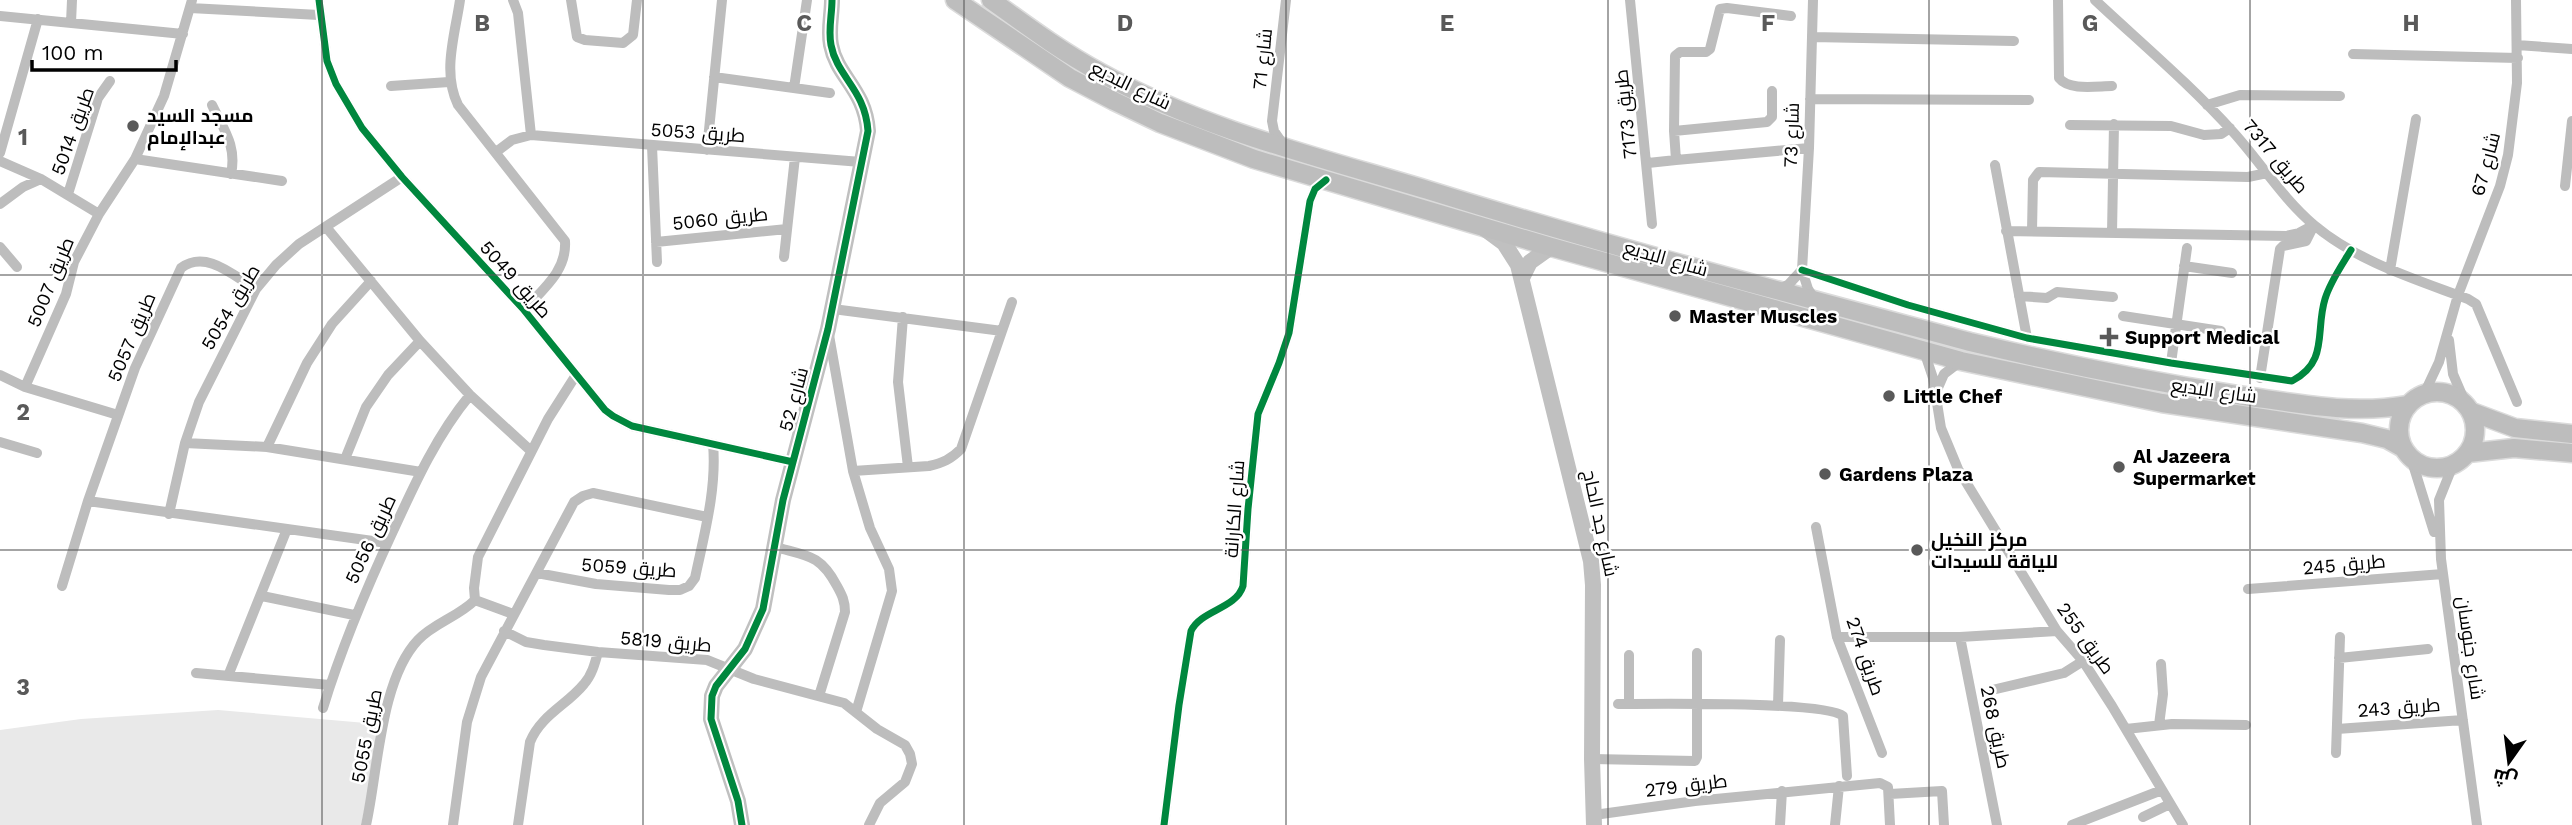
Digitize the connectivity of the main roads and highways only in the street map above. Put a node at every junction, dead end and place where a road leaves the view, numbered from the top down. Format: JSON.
{"nodes":[{"id":1,"x":955,"y":0,"type":"edge"},
{"id":2,"x":991,"y":0,"type":"edge"},
{"id":3,"x":2407,"y":405,"type":"junction"},
{"id":4,"x":2468,"y":407,"type":"junction"},
{"id":5,"x":2572,"y":434,"type":"edge"},
{"id":6,"x":2407,"y":453,"type":"junction"},
{"id":7,"x":2468,"y":453,"type":"junction"},
{"id":8,"x":2572,"y":453,"type":"edge"}],
"edges":[{"from":1,"to":6,"type":"main road","name":"شارع البديع"},
{"from":2,"to":3,"type":"main road","name":"شارع البديع"},
{"from":3,"to":4,"type":"main road"},
{"from":3,"to":6,"type":"main road"},
{"from":4,"to":5,"type":"main road"},
{"from":4,"to":7,"type":"main road"},
{"from":6,"to":7,"type":"main road"},
{"from":7,"to":8,"type":"main road"}]}
